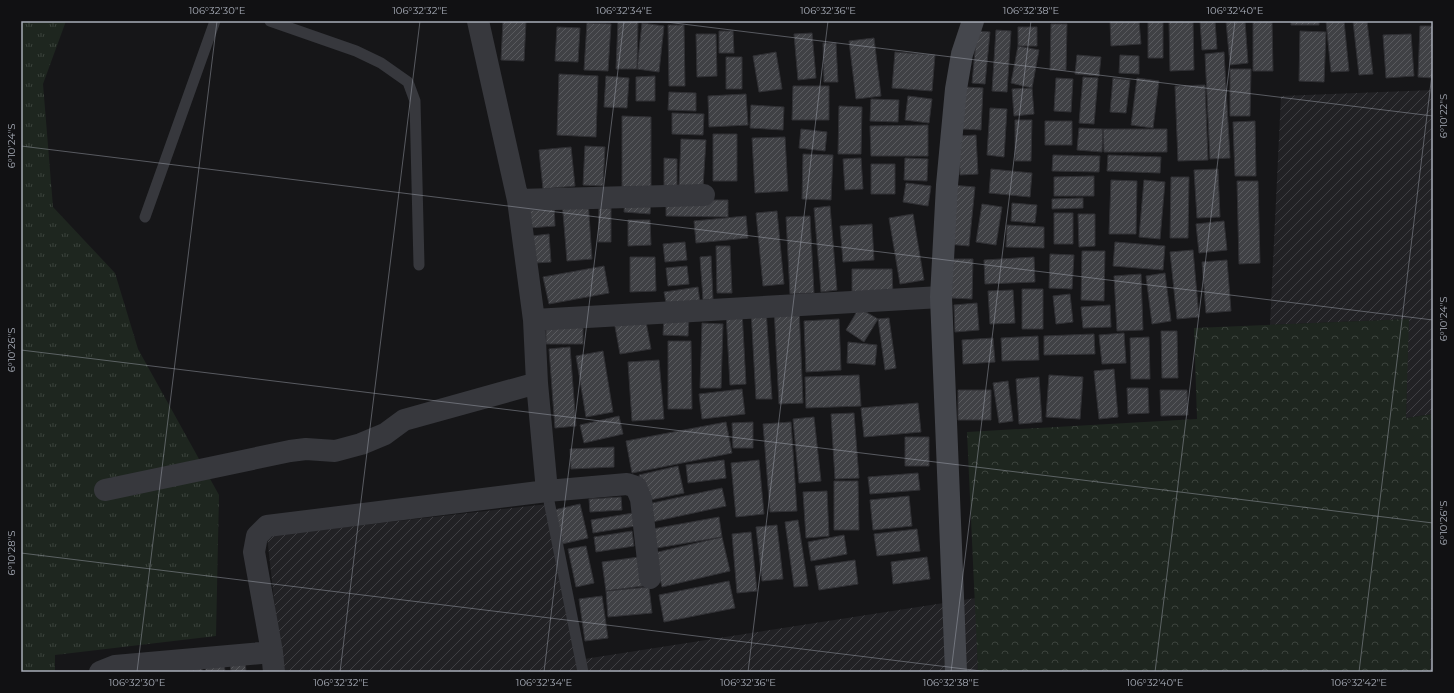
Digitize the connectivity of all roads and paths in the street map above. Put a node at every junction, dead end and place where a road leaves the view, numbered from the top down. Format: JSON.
{"nodes":[{"id":1,"x":215,"y":21,"type":"edge"},
{"id":2,"x":270,"y":21,"type":"edge"},
{"id":3,"x":478,"y":21,"type":"edge"},
{"id":4,"x":973,"y":21,"type":"edge"},
{"id":5,"x":704,"y":195,"type":"dead end"},
{"id":6,"x":518,"y":200,"type":"junction"},
{"id":7,"x":145,"y":217,"type":"dead end"},
{"id":8,"x":419,"y":265,"type":"dead end"},
{"id":9,"x":941,"y":297,"type":"junction"},
{"id":10,"x":534,"y":320,"type":"junction"},
{"id":11,"x":537,"y":383,"type":"junction"},
{"id":12,"x":105,"y":490,"type":"dead end"},
{"id":13,"x":547,"y":491,"type":"junction"},
{"id":14,"x":650,"y":578,"type":"dead end"},
{"id":15,"x":273,"y":662,"type":"edge"},
{"id":16,"x":100,"y":672,"type":"edge"},
{"id":17,"x":583,"y":672,"type":"edge"},
{"id":18,"x":956,"y":672,"type":"edge"}],
"edges":[{"from":1,"to":7,"type":"lane"},
{"from":2,"to":8,"type":"lane"},
{"from":3,"to":6,"type":"street"},
{"from":4,"to":9,"type":"street"},
{"from":5,"to":6,"type":"street"},
{"from":6,"to":10,"type":"street"},
{"from":9,"to":10,"type":"street"},
{"from":9,"to":18,"type":"street"},
{"from":10,"to":11,"type":"street"},
{"from":11,"to":12,"type":"street"},
{"from":11,"to":13,"type":"street"},
{"from":13,"to":14,"type":"street"},
{"from":13,"to":15,"type":"street"},
{"from":13,"to":17,"type":"lane"},
{"from":15,"to":16,"type":"street"}]}
